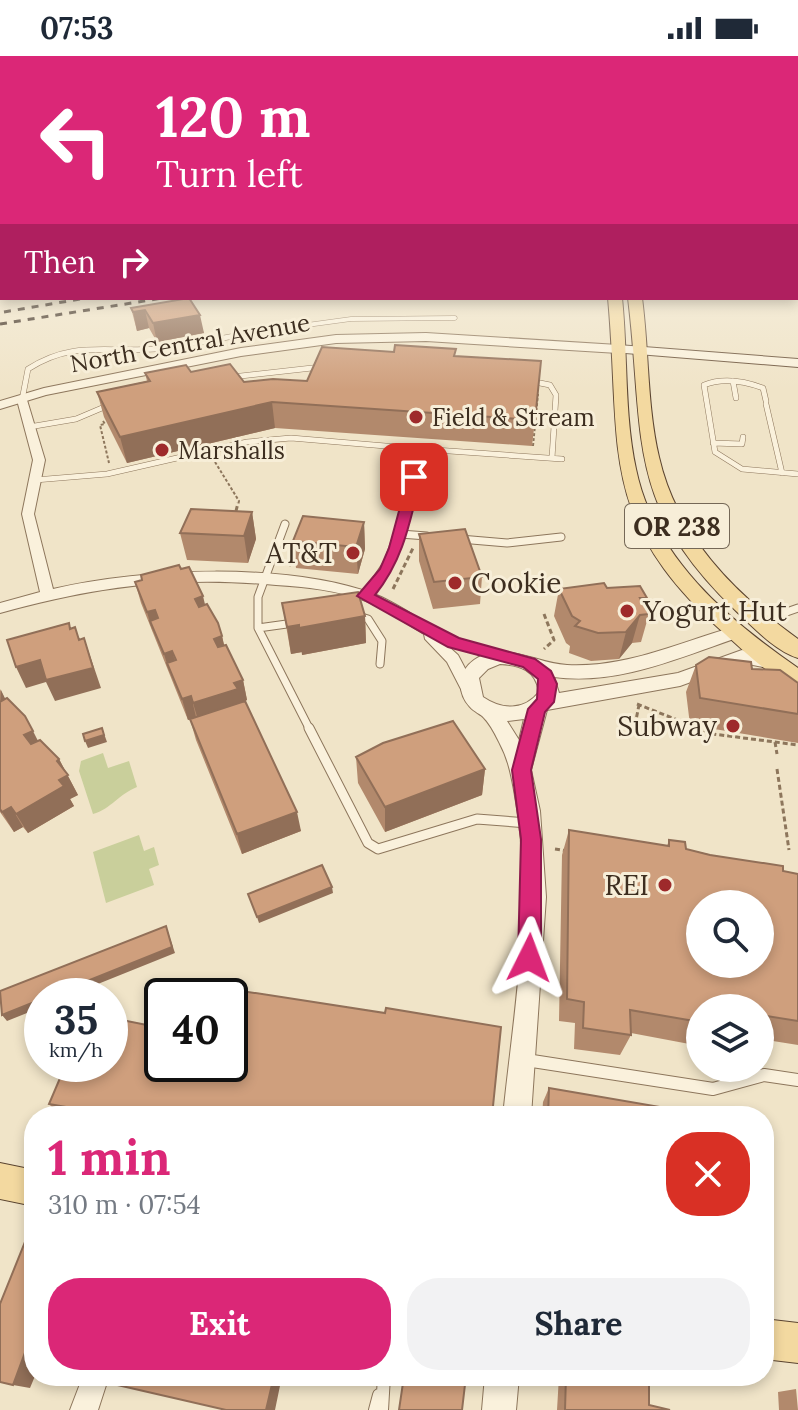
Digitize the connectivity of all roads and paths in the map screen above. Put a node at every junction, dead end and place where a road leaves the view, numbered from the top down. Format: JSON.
{"nodes":[{"id":1,"x":615,"y":300,"type":"edge"},
{"id":2,"x":635,"y":300,"type":"edge"},
{"id":3,"x":455,"y":318,"type":"dead end"},
{"id":4,"x":292,"y":326,"type":"junction"},
{"id":5,"x":297,"y":343,"type":"junction"},
{"id":6,"x":618,"y":353,"type":"junction"},
{"id":7,"x":640,"y":354,"type":"junction"},
{"id":8,"x":798,"y":363,"type":"edge"},
{"id":9,"x":335,"y":366,"type":"edge"},
{"id":10,"x":798,"y":370,"type":"edge"},
{"id":11,"x":230,"y":377,"type":"edge"},
{"id":12,"x":519,"y":379,"type":"edge"},
{"id":13,"x":733,"y":381,"type":"junction"},
{"id":14,"x":736,"y":398,"type":"dead end"},
{"id":15,"x":22,"y":400,"type":"junction"},
{"id":16,"x":111,"y":404,"type":"edge"},
{"id":17,"x":0,"y":405,"type":"edge"},
{"id":18,"x":29,"y":427,"type":"junction"},
{"id":19,"x":743,"y":437,"type":"dead end"},
{"id":20,"x":713,"y":443,"type":"junction"},
{"id":21,"x":421,"y":449,"type":"junction"},
{"id":22,"x":208,"y":451,"type":"junction"},
{"id":23,"x":552,"y":458,"type":"junction"},
{"id":24,"x":562,"y":459,"type":"dead end"},
{"id":25,"x":782,"y":473,"type":"junction"},
{"id":26,"x":798,"y":474,"type":"edge"},
{"id":27,"x":35,"y":480,"type":"junction"},
{"id":28,"x":233,"y":520,"type":"edge"},
{"id":29,"x":285,"y":524,"type":"dead end"},
{"id":30,"x":400,"y":534,"type":"junction"},
{"id":31,"x":436,"y":537,"type":"edge"},
{"id":32,"x":561,"y":537,"type":"dead end"},
{"id":33,"x":297,"y":539,"type":"edge"},
{"id":34,"x":450,"y":539,"type":"edge"},
{"id":35,"x":289,"y":567,"type":"dead end"},
{"id":36,"x":266,"y":579,"type":"junction"},
{"id":37,"x":47,"y":594,"type":"junction"},
{"id":38,"x":365,"y":596,"type":"junction"},
{"id":39,"x":0,"y":608,"type":"edge"},
{"id":40,"x":798,"y":608,"type":"edge"},
{"id":41,"x":747,"y":609,"type":"junction"},
{"id":42,"x":544,"y":614,"type":"dead end"},
{"id":43,"x":338,"y":617,"type":"edge"},
{"id":44,"x":309,"y":621,"type":"edge"},
{"id":45,"x":258,"y":628,"type":"junction"},
{"id":46,"x":424,"y":629,"type":"junction"},
{"id":47,"x":737,"y":632,"type":"junction"},
{"id":48,"x":798,"y":650,"type":"edge"},
{"id":49,"x":509,"y":658,"type":"junction"},
{"id":50,"x":540,"y":658,"type":"junction"},
{"id":51,"x":380,"y":664,"type":"dead end"},
{"id":52,"x":787,"y":665,"type":"edge"},
{"id":53,"x":798,"y":679,"type":"edge"},
{"id":54,"x":469,"y":691,"type":"junction"},
{"id":55,"x":631,"y":699,"type":"dead end"},
{"id":56,"x":639,"y":705,"type":"junction"},
{"id":57,"x":541,"y":706,"type":"junction"},
{"id":58,"x":490,"y":711,"type":"junction"},
{"id":59,"x":635,"y":725,"type":"dead end"},
{"id":60,"x":775,"y":742,"type":"junction"},
{"id":61,"x":798,"y":745,"type":"edge"},
{"id":62,"x":777,"y":754,"type":"dead end"},
{"id":63,"x":777,"y":769,"type":"dead end"},
{"id":64,"x":521,"y":770,"type":"junction"},
{"id":65,"x":529,"y":823,"type":"junction"},
{"id":66,"x":555,"y":849,"type":"dead end"},
{"id":67,"x":789,"y":850,"type":"dead end"},
{"id":68,"x":570,"y":852,"type":"edge"},
{"id":69,"x":521,"y":1059,"type":"junction"},
{"id":70,"x":798,"y":1080,"type":"edge"},
{"id":71,"x":518,"y":1106,"type":"edge"},
{"id":72,"x":0,"y":1181,"type":"edge"},
{"id":73,"x":24,"y":1186,"type":"edge"},
{"id":74,"x":774,"y":1340,"type":"edge"},
{"id":75,"x":798,"y":1343,"type":"edge"},
{"id":76,"x":92,"y":1386,"type":"edge"},
{"id":77,"x":381,"y":1386,"type":"edge"},
{"id":78,"x":383,"y":1386,"type":"edge"},
{"id":79,"x":501,"y":1386,"type":"edge"},
{"id":80,"x":84,"y":1410,"type":"edge"},
{"id":81,"x":375,"y":1410,"type":"edge"},
{"id":82,"x":382,"y":1410,"type":"edge"},
{"id":83,"x":499,"y":1410,"type":"edge"}],
"edges":[{"from":1,"to":6,"type":"main road","number":"OR 238"},
{"from":2,"to":7,"type":"main road","number":"OR 238"},
{"from":3,"to":4,"type":"lane"},
{"from":4,"to":5,"type":"lane"},
{"from":4,"to":15,"type":"lane"},
{"from":5,"to":6,"type":"street","name":"North Central Avenue"},
{"from":5,"to":15,"type":"street","name":"North Central Avenue"},
{"from":6,"to":7,"type":"main road","name":"North Central Avenue"},
{"from":6,"to":15,"type":"street","name":"North Central Avenue"},
{"from":6,"to":47,"type":"main road","number":"OR 238"},
{"from":7,"to":8,"type":"main road","name":"North Central Avenue"},
{"from":7,"to":10,"type":"main road","name":"North Central Avenue"},
{"from":7,"to":41,"type":"main road","number":"OR 238"},
{"from":9,"to":11,"type":"lane"},
{"from":12,"to":23,"type":"lane"},
{"from":13,"to":14,"type":"lane"},
{"from":13,"to":20,"type":"lane"},
{"from":13,"to":25,"type":"lane"},
{"from":15,"to":17,"type":"street","name":"North Central Avenue"},
{"from":15,"to":18,"type":"street"},
{"from":16,"to":18,"type":"lane"},
{"from":18,"to":27,"type":"street"},
{"from":19,"to":20,"type":"lane"},
{"from":20,"to":25,"type":"lane"},
{"from":21,"to":22,"type":"lane"},
{"from":21,"to":23,"type":"lane"},
{"from":21,"to":30,"type":"lane"},
{"from":22,"to":27,"type":"lane"},
{"from":22,"to":28,"type":"path"},
{"from":23,"to":24,"type":"lane"},
{"from":25,"to":26,"type":"lane"},
{"from":27,"to":37,"type":"street"},
{"from":29,"to":36,"type":"lane"},
{"from":30,"to":31,"type":"lane"},
{"from":30,"to":38,"type":"lane"},
{"from":32,"to":34,"type":"lane"},
{"from":33,"to":35,"type":"path"},
{"from":36,"to":37,"type":"street"},
{"from":36,"to":38,"type":"street"},
{"from":36,"to":45,"type":"lane"},
{"from":37,"to":39,"type":"street"},
{"from":38,"to":46,"type":"street"},
{"from":40,"to":41,"type":"lane"},
{"from":41,"to":48,"type":"main road","number":"OR 238"},
{"from":42,"to":50,"type":"path"},
{"from":43,"to":51,"type":"lane"},
{"from":44,"to":45,"type":"lane"},
{"from":45,"to":65,"type":"lane"},
{"from":46,"to":49,"type":"street"},
{"from":46,"to":54,"type":"street"},
{"from":47,"to":50,"type":"street"},
{"from":47,"to":52,"type":"main road"},
{"from":49,"to":50,"type":"street"},
{"from":49,"to":54,"type":"street"},
{"from":50,"to":57,"type":"street"},
{"from":52,"to":53,"type":"main road"},
{"from":52,"to":57,"type":"street"},
{"from":54,"to":58,"type":"street"},
{"from":55,"to":56,"type":"path"},
{"from":56,"to":59,"type":"path"},
{"from":56,"to":60,"type":"path"},
{"from":57,"to":58,"type":"street"},
{"from":57,"to":64,"type":"street"},
{"from":58,"to":64,"type":"street"},
{"from":60,"to":61,"type":"path"},
{"from":60,"to":62,"type":"path"},
{"from":63,"to":67,"type":"path"},
{"from":64,"to":65,"type":"street"},
{"from":65,"to":69,"type":"street"},
{"from":66,"to":68,"type":"path"},
{"from":69,"to":70,"type":"lane"},
{"from":69,"to":71,"type":"street"},
{"from":72,"to":73,"type":"main road"},
{"from":74,"to":75,"type":"main road"},
{"from":76,"to":80,"type":"street"},
{"from":77,"to":81,"type":"lane"},
{"from":78,"to":82,"type":"lane"},
{"from":79,"to":83,"type":"street"}]}
